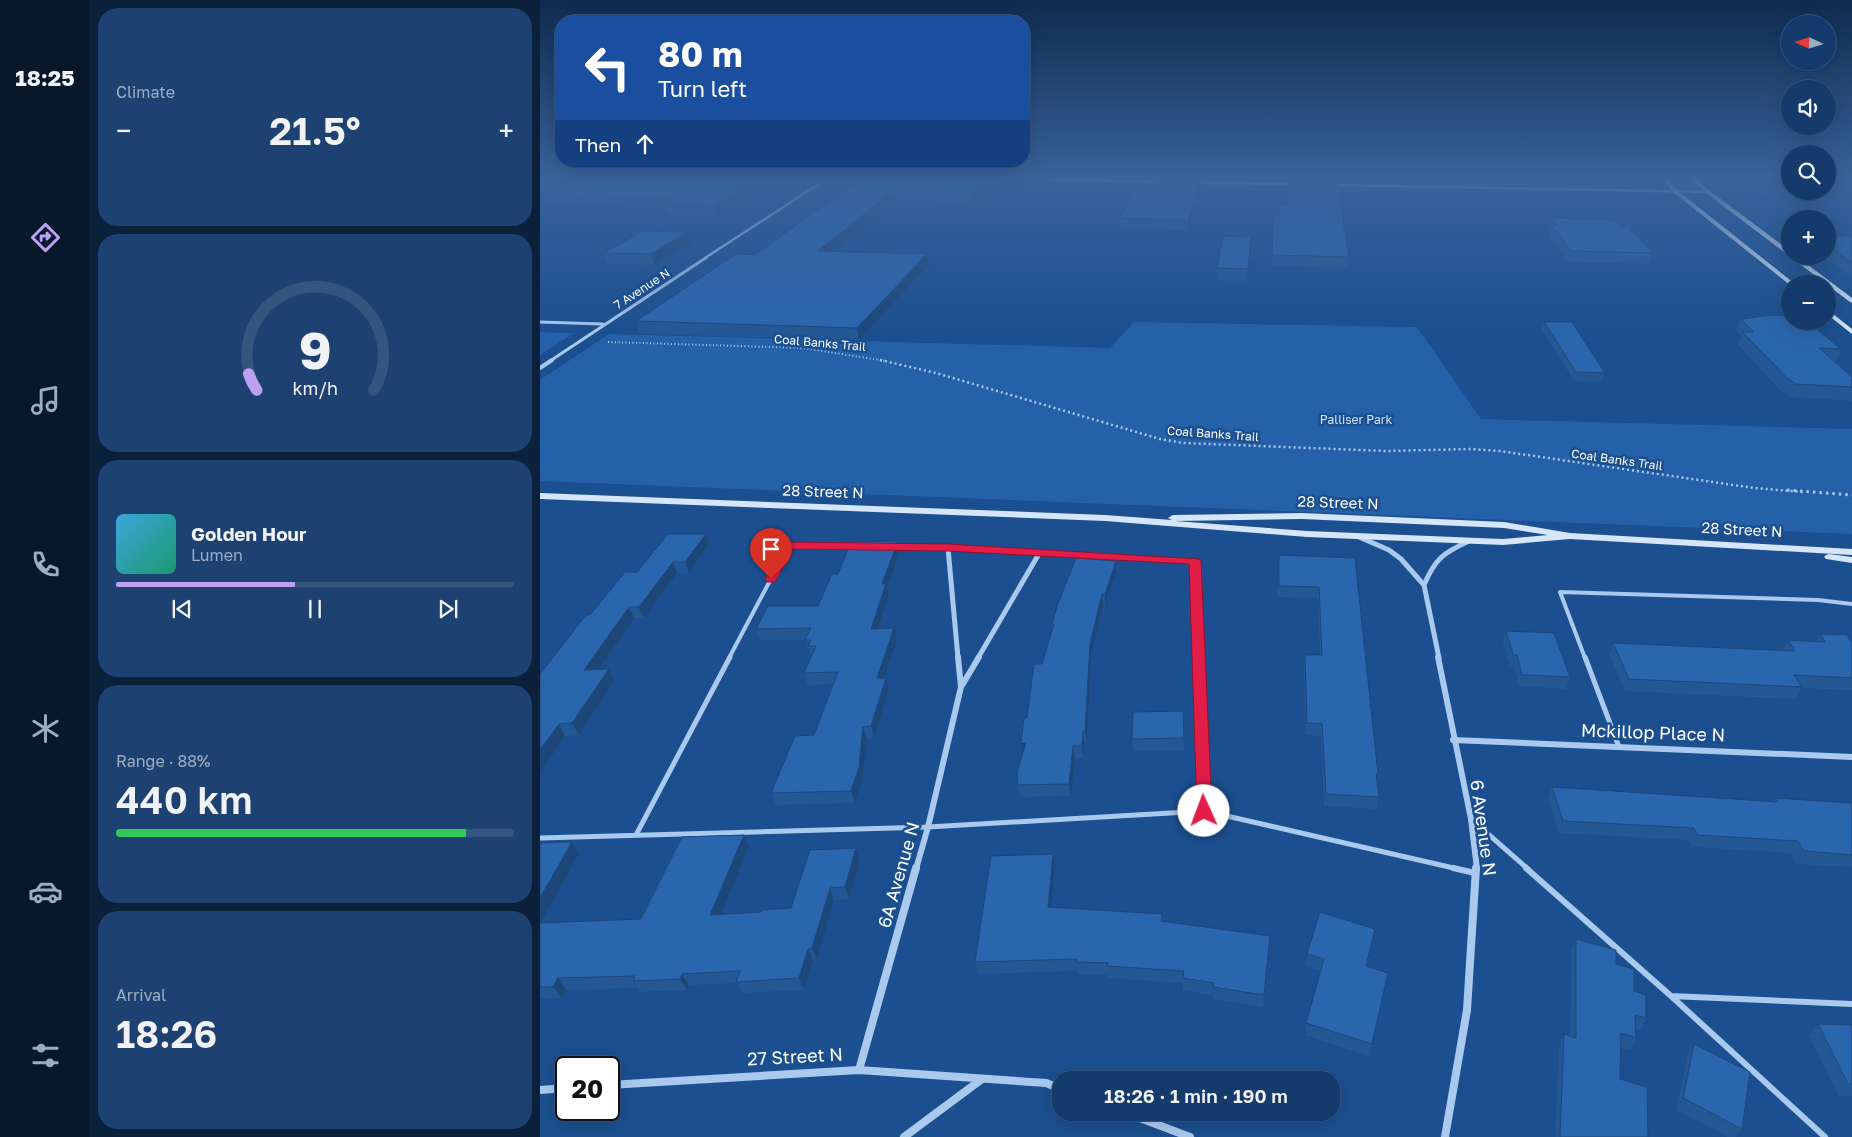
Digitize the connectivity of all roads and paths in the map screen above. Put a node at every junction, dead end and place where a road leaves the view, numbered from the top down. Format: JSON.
{"nodes":[{"id":1,"x":750,"y":229,"type":"edge"},
{"id":2,"x":1723,"y":229,"type":"edge"},
{"id":3,"x":1757,"y":229,"type":"edge"},
{"id":4,"x":1781,"y":247,"type":"edge"},
{"id":5,"x":1804,"y":265,"type":"edge"},
{"id":6,"x":1781,"y":275,"type":"edge"},
{"id":7,"x":1852,"y":301,"type":"edge"},
{"id":8,"x":1836,"y":318,"type":"edge"},
{"id":9,"x":540,"y":322,"type":"edge"},
{"id":10,"x":604,"y":324,"type":"junction"},
{"id":11,"x":1850,"y":329,"type":"edge"},
{"id":12,"x":582,"y":341,"type":"junction"},
{"id":13,"x":540,"y":368,"type":"edge"},
{"id":14,"x":1852,"y":495,"type":"edge"},
{"id":15,"x":540,"y":496,"type":"edge"},
{"id":16,"x":1105,"y":518,"type":"junction"},
{"id":17,"x":1356,"y":536,"type":"junction"},
{"id":18,"x":1570,"y":536,"type":"junction"},
{"id":19,"x":1470,"y":541,"type":"junction"},
{"id":20,"x":858,"y":546,"type":"edge"},
{"id":21,"x":1766,"y":546,"type":"junction"},
{"id":22,"x":888,"y":547,"type":"edge"},
{"id":23,"x":948,"y":548,"type":"junction"},
{"id":24,"x":1040,"y":552,"type":"junction"},
{"id":25,"x":1852,"y":552,"type":"edge"},
{"id":26,"x":1852,"y":560,"type":"edge"},
{"id":27,"x":1424,"y":585,"type":"junction"},
{"id":28,"x":1852,"y":604,"type":"edge"},
{"id":29,"x":961,"y":687,"type":"junction"},
{"id":30,"x":1453,"y":740,"type":"junction"},
{"id":31,"x":1619,"y":747,"type":"junction"},
{"id":32,"x":1852,"y":757,"type":"edge"},
{"id":33,"x":1204,"y":811,"type":"junction"},
{"id":34,"x":1471,"y":819,"type":"junction"},
{"id":35,"x":928,"y":827,"type":"junction"},
{"id":36,"x":636,"y":835,"type":"junction"},
{"id":37,"x":540,"y":838,"type":"edge"},
{"id":38,"x":1477,"y":873,"type":"junction"},
{"id":39,"x":1671,"y":996,"type":"junction"},
{"id":40,"x":1852,"y":1004,"type":"edge"},
{"id":41,"x":859,"y":1070,"type":"junction"},
{"id":42,"x":982,"y":1079,"type":"junction"},
{"id":43,"x":620,"y":1084,"type":"edge"},
{"id":44,"x":1052,"y":1085,"type":"edge"},
{"id":45,"x":555,"y":1089,"type":"edge"},
{"id":46,"x":540,"y":1090,"type":"edge"},
{"id":47,"x":1148,"y":1121,"type":"edge"},
{"id":48,"x":904,"y":1137,"type":"edge"},
{"id":49,"x":1190,"y":1137,"type":"edge"},
{"id":50,"x":1445,"y":1137,"type":"edge"},
{"id":51,"x":1825,"y":1137,"type":"edge"}],
"edges":[{"from":1,"to":10,"type":"street","name":"7 Avenue N"},
{"from":2,"to":6,"type":"main road"},
{"from":3,"to":4,"type":"main road"},
{"from":5,"to":7,"type":"main road"},
{"from":8,"to":11,"type":"main road"},
{"from":9,"to":10,"type":"street"},
{"from":10,"to":12,"type":"street","name":"7 Avenue N"},
{"from":12,"to":13,"type":"street","name":"7 Avenue N"},
{"from":12,"to":14,"type":"path","name":"Coal Banks Trail"},
{"from":15,"to":16,"type":"main road","name":"28 Street N"},
{"from":16,"to":17,"type":"main road","name":"28 Street N"},
{"from":16,"to":18,"type":"main road","name":"28 Street N"},
{"from":17,"to":19,"type":"main road","name":"28 Street N"},
{"from":17,"to":27,"type":"street"},
{"from":18,"to":19,"type":"main road","name":"28 Street N"},
{"from":18,"to":21,"type":"main road","name":"28 Street N"},
{"from":19,"to":27,"type":"street"},
{"from":20,"to":36,"type":"lane"},
{"from":21,"to":25,"type":"main road","name":"28 Street N"},
{"from":21,"to":26,"type":"main road"},
{"from":22,"to":23,"type":"lane"},
{"from":23,"to":24,"type":"street"},
{"from":23,"to":29,"type":"street","name":"6A Avenue N"},
{"from":24,"to":29,"type":"street","name":"6A Avenue N"},
{"from":24,"to":33,"type":"lane"},
{"from":27,"to":30,"type":"street","name":"6 Avenue N"},
{"from":28,"to":31,"type":"lane"},
{"from":29,"to":35,"type":"street","name":"6A Avenue N"},
{"from":30,"to":31,"type":"street","name":"Mckillop Place N"},
{"from":30,"to":34,"type":"street","name":"6 Avenue N"},
{"from":31,"to":32,"type":"street","name":"Mckillop Place N"},
{"from":33,"to":35,"type":"lane"},
{"from":33,"to":38,"type":"lane"},
{"from":34,"to":38,"type":"street","name":"6 Avenue N"},
{"from":34,"to":39,"type":"lane"},
{"from":35,"to":36,"type":"lane"},
{"from":35,"to":41,"type":"street","name":"6A Avenue N"},
{"from":36,"to":37,"type":"lane"},
{"from":38,"to":50,"type":"street","name":"6 Avenue N"},
{"from":39,"to":40,"type":"lane"},
{"from":39,"to":51,"type":"lane"},
{"from":41,"to":42,"type":"street","name":"27 Street N"},
{"from":41,"to":43,"type":"street","name":"27 Street N"},
{"from":42,"to":44,"type":"street","name":"27 Street N"},
{"from":42,"to":48,"type":"street"},
{"from":45,"to":46,"type":"street"},
{"from":47,"to":49,"type":"street"}]}
